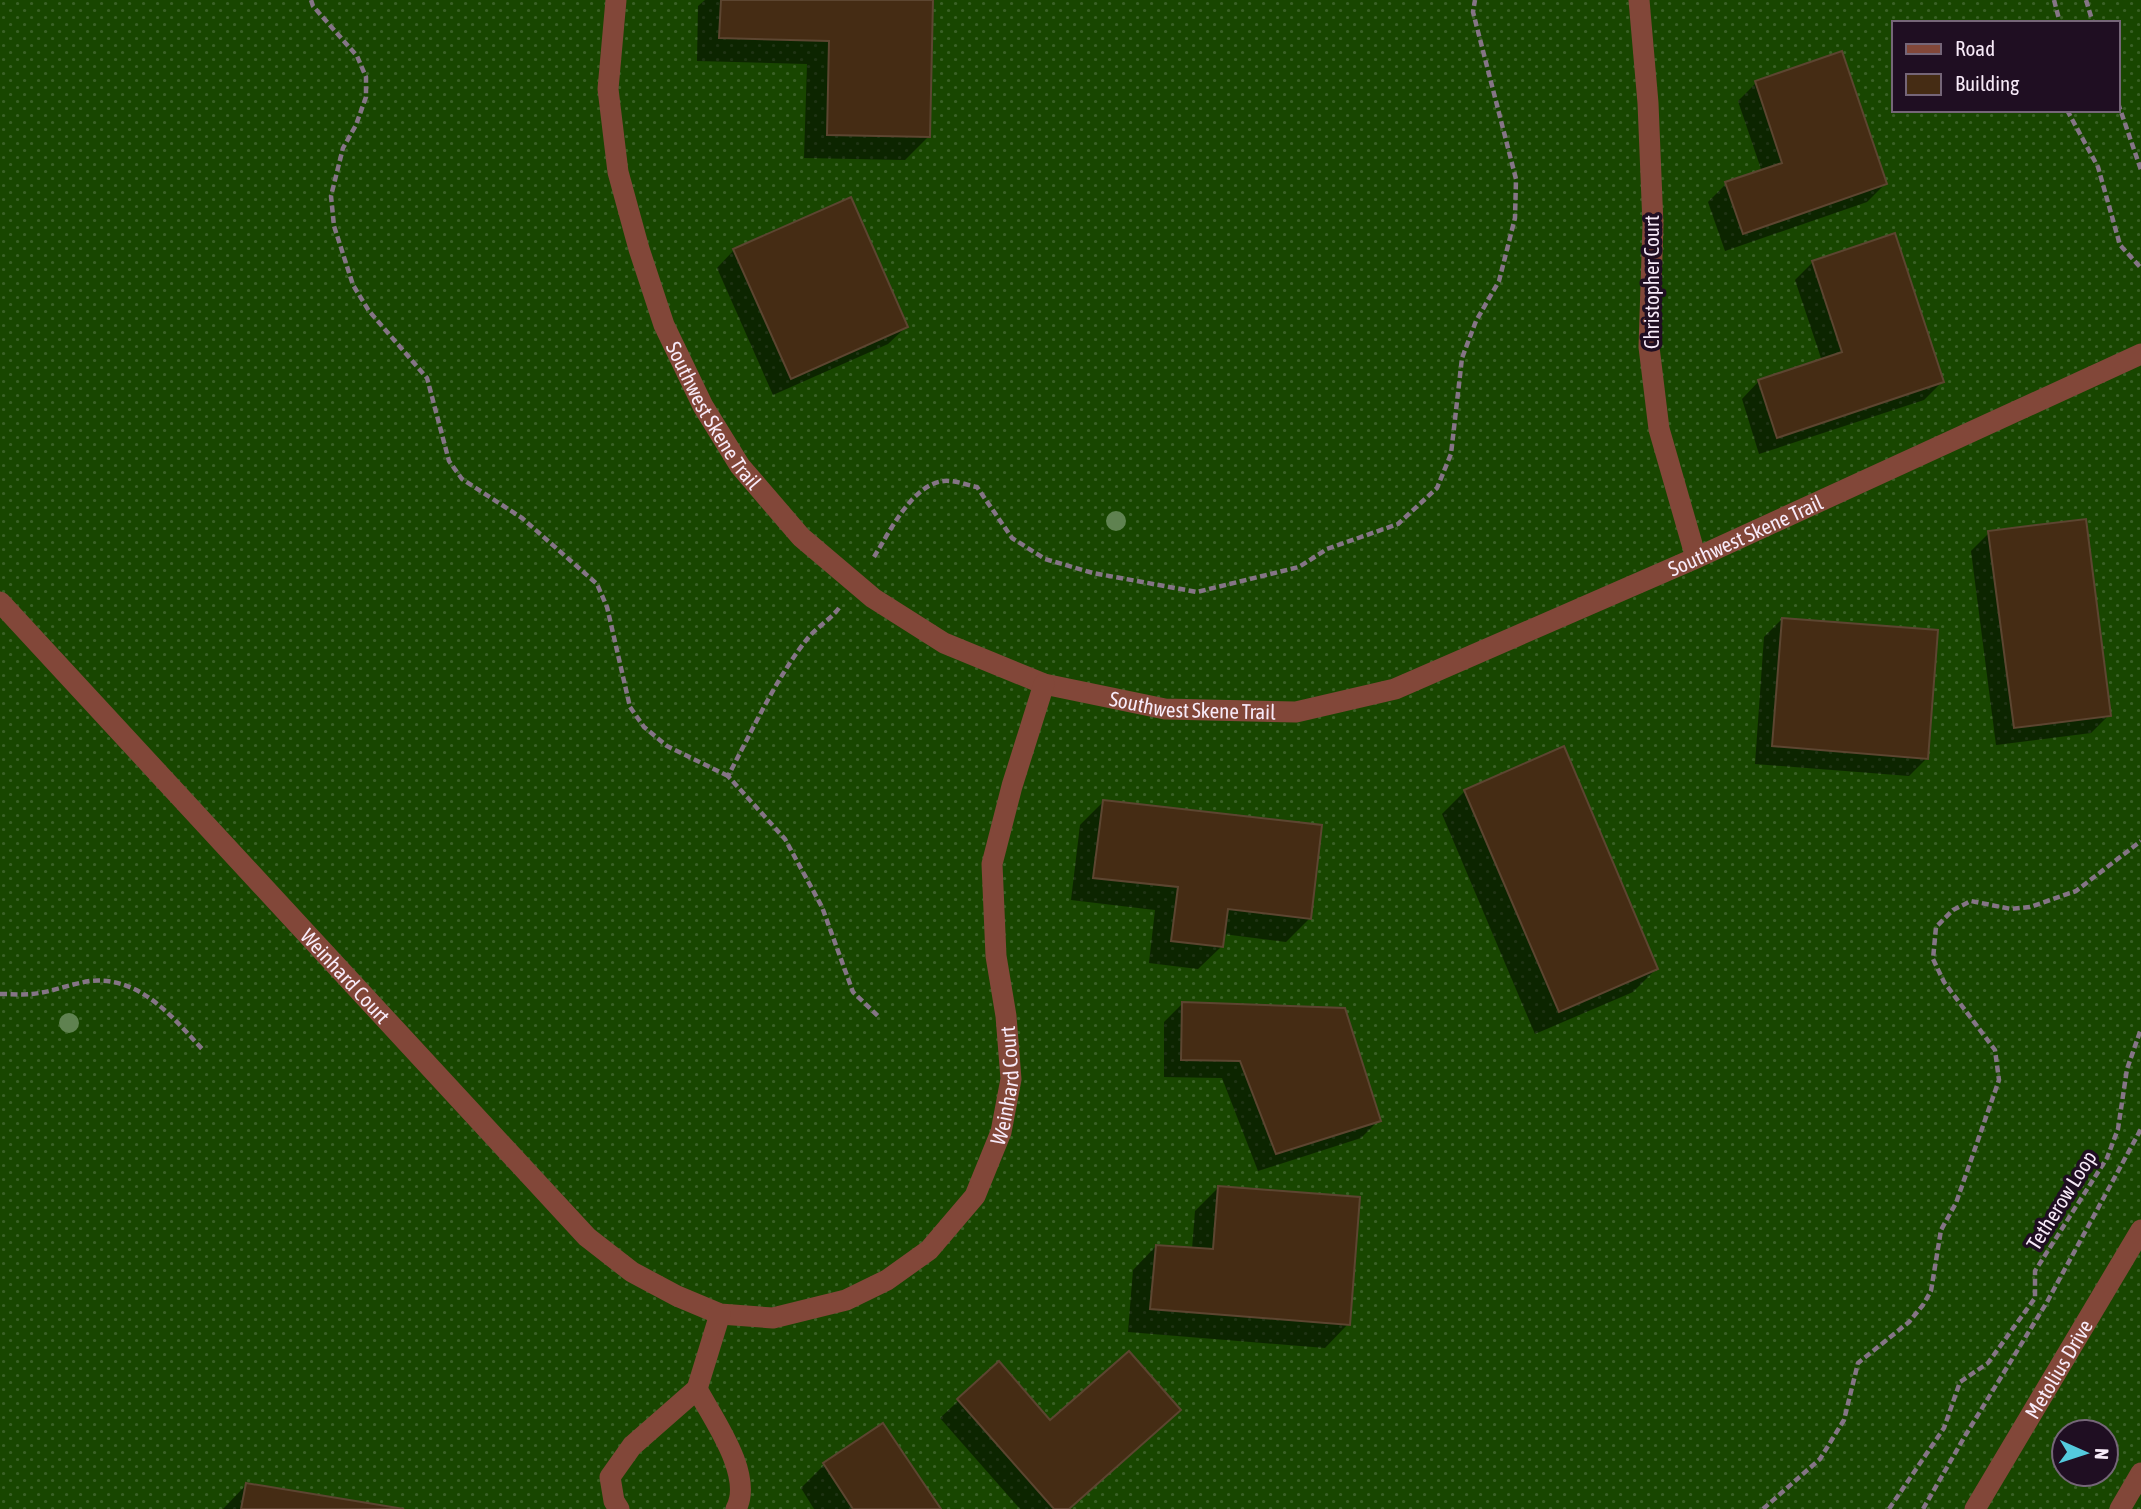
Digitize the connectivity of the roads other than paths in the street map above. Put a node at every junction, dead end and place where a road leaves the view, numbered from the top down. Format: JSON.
{"nodes":[{"id":1,"x":616,"y":0,"type":"edge"},
{"id":2,"x":1639,"y":0,"type":"edge"},
{"id":3,"x":2141,"y":354,"type":"edge"},
{"id":4,"x":1696,"y":558,"type":"junction"},
{"id":5,"x":0,"y":602,"type":"edge"},
{"id":6,"x":1044,"y":684,"type":"junction"},
{"id":7,"x":2141,"y":1230,"type":"edge"},
{"id":8,"x":720,"y":1314,"type":"junction"},
{"id":9,"x":697,"y":1389,"type":"junction"},
{"id":10,"x":2141,"y":1473,"type":"edge"},
{"id":11,"x":619,"y":1509,"type":"edge"},
{"id":12,"x":736,"y":1509,"type":"edge"},
{"id":13,"x":1975,"y":1509,"type":"edge"},
{"id":14,"x":2120,"y":1509,"type":"edge"}],
"edges":[{"from":1,"to":6,"type":"street","name":"Southwest Skene Trail"},
{"from":2,"to":4,"type":"street","name":"Christopher Court"},
{"from":3,"to":4,"type":"street","name":"Southwest Skene Trail"},
{"from":4,"to":6,"type":"street","name":"Southwest Skene Trail"},
{"from":5,"to":8,"type":"street","name":"Weinhard Court"},
{"from":6,"to":8,"type":"street","name":"Weinhard Court"},
{"from":7,"to":13,"type":"street","name":"Metolius Drive"},
{"from":8,"to":9,"type":"street"},
{"from":9,"to":11,"type":"street"},
{"from":9,"to":12,"type":"street"},
{"from":10,"to":14,"type":"street"}]}
